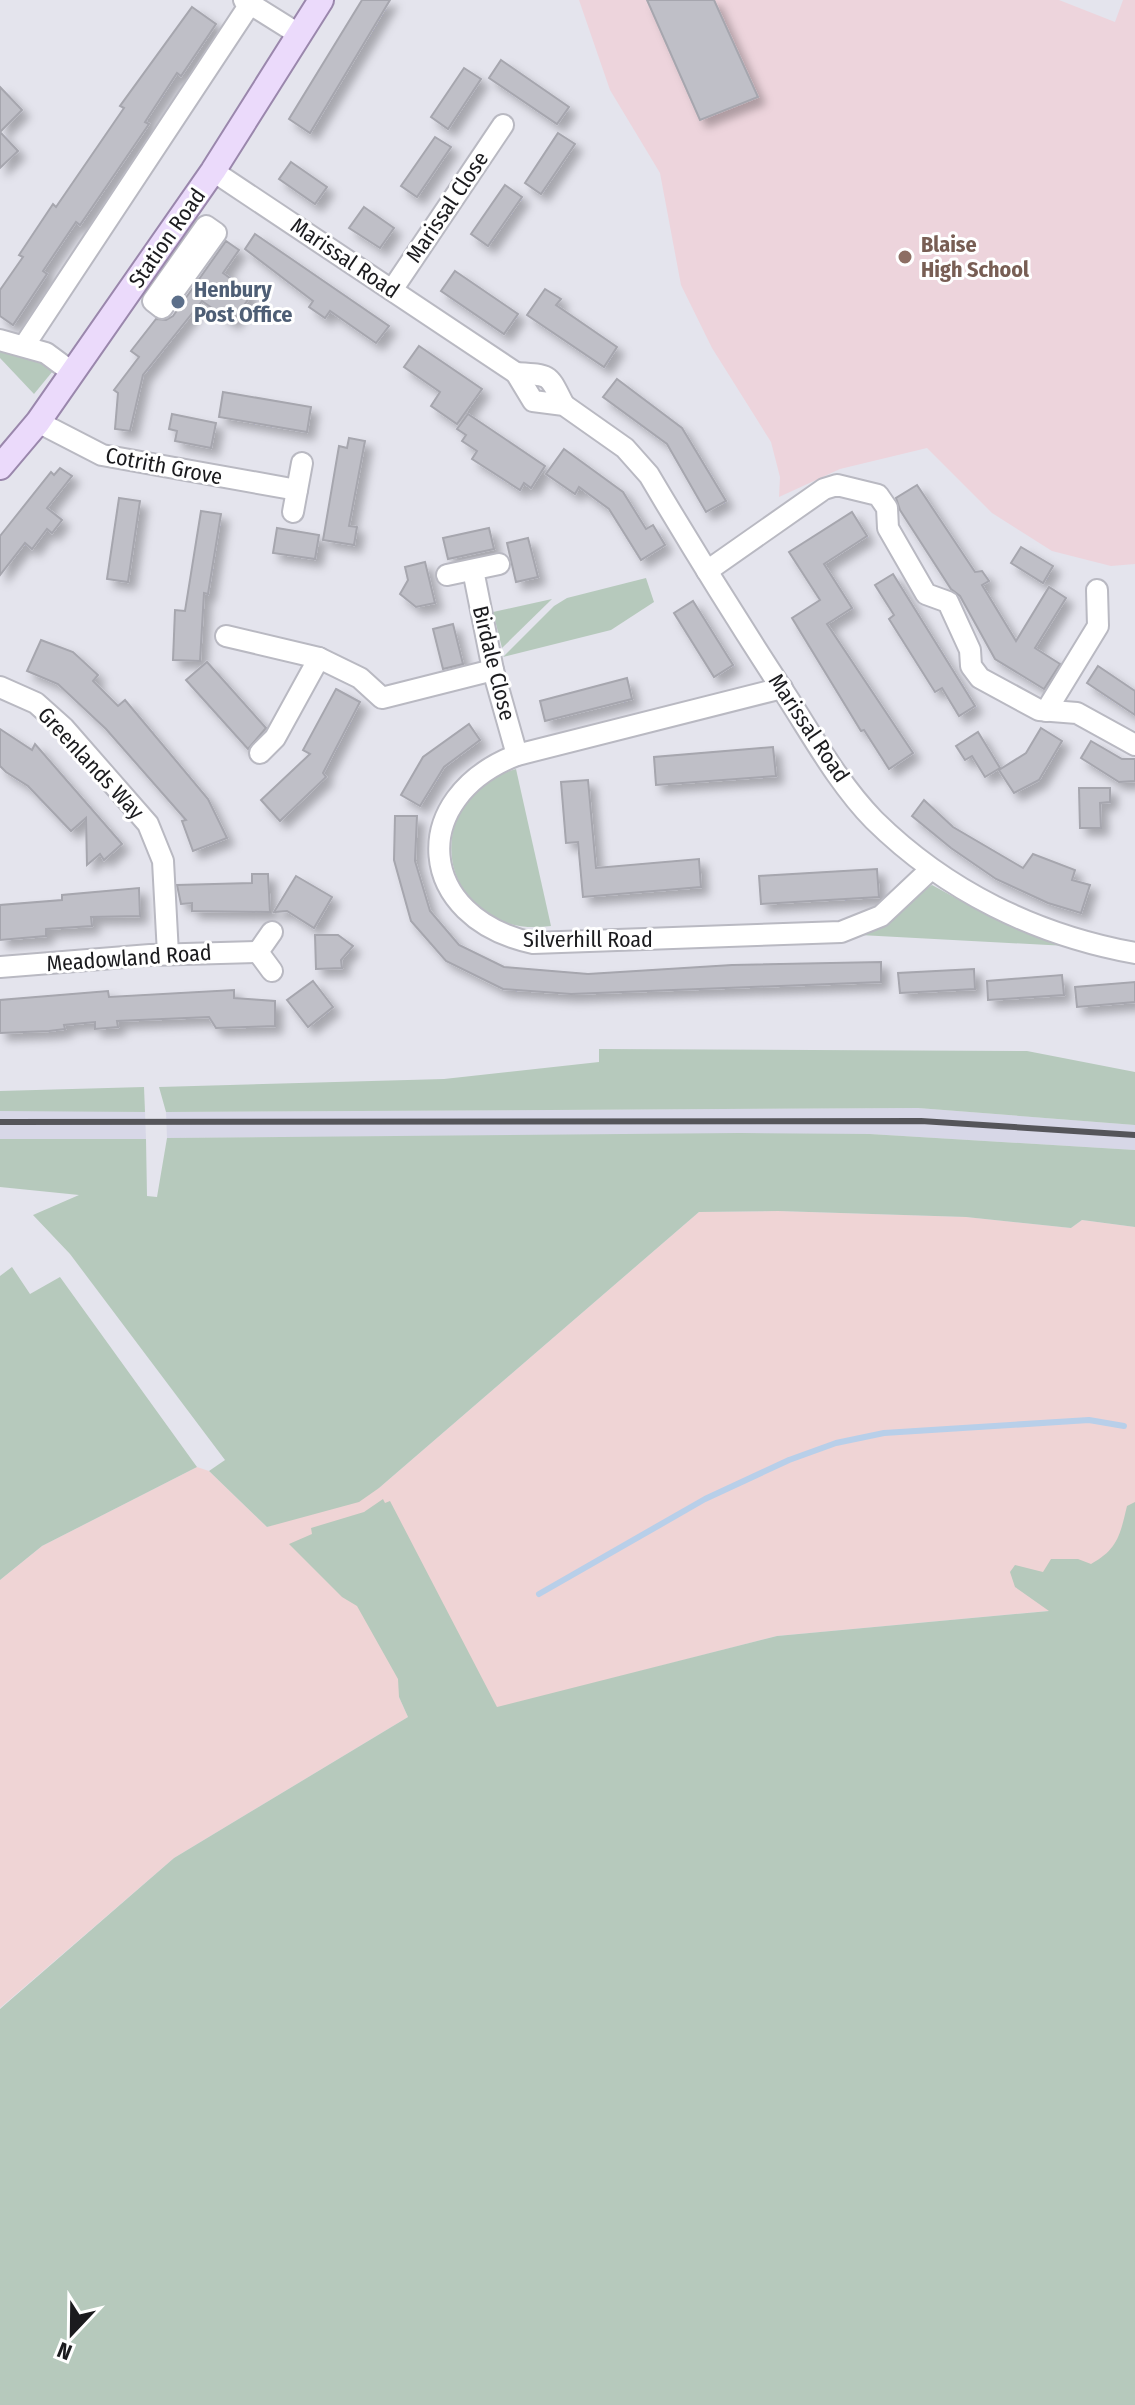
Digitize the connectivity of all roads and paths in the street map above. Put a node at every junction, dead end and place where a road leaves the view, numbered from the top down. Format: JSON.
{"nodes":[{"id":1,"x":321,"y":0,"type":"edge"},
{"id":2,"x":247,"y":2,"type":"edge"},
{"id":3,"x":300,"y":35,"type":"junction"},
{"id":4,"x":503,"y":125,"type":"dead end"},
{"id":5,"x":213,"y":171,"type":"junction"},
{"id":6,"x":392,"y":290,"type":"junction"},
{"id":7,"x":0,"y":340,"type":"edge"},
{"id":8,"x":24,"y":346,"type":"junction"},
{"id":9,"x":73,"y":373,"type":"junction"},
{"id":10,"x":38,"y":422,"type":"junction"},
{"id":11,"x":302,"y":463,"type":"dead end"},
{"id":12,"x":0,"y":467,"type":"edge"},
{"id":13,"x":297,"y":490,"type":"junction"},
{"id":14,"x":293,"y":512,"type":"dead end"},
{"id":15,"x":499,"y":564,"type":"dead end"},
{"id":16,"x":473,"y":570,"type":"junction"},
{"id":17,"x":707,"y":571,"type":"junction"},
{"id":18,"x":447,"y":575,"type":"dead end"},
{"id":19,"x":1097,"y":590,"type":"dead end"},
{"id":20,"x":226,"y":636,"type":"dead end"},
{"id":21,"x":319,"y":658,"type":"junction"},
{"id":22,"x":493,"y":670,"type":"junction"},
{"id":23,"x":0,"y":687,"type":"edge"},
{"id":24,"x":782,"y":688,"type":"junction"},
{"id":25,"x":1046,"y":711,"type":"junction"},
{"id":26,"x":1135,"y":745,"type":"edge"},
{"id":27,"x":260,"y":753,"type":"dead end"},
{"id":28,"x":517,"y":755,"type":"junction"},
{"id":29,"x":931,"y":869,"type":"junction"},
{"id":30,"x":272,"y":932,"type":"dead end"},
{"id":31,"x":258,"y":952,"type":"junction"},
{"id":32,"x":1135,"y":953,"type":"edge"},
{"id":33,"x":168,"y":954,"type":"junction"},
{"id":34,"x":0,"y":967,"type":"edge"},
{"id":35,"x":272,"y":971,"type":"dead end"}],
"edges":[{"from":1,"to":3,"type":"main road","name":"Station Road"},
{"from":2,"to":3,"type":"street"},
{"from":2,"to":8,"type":"street"},
{"from":3,"to":5,"type":"main road","name":"Station Road"},
{"from":4,"to":6,"type":"street","name":"Marissal Close"},
{"from":5,"to":6,"type":"street","name":"Marissal Road"},
{"from":5,"to":9,"type":"main road","name":"Station Road"},
{"from":6,"to":17,"type":"street","name":"Marissal Road"},
{"from":7,"to":8,"type":"street"},
{"from":8,"to":9,"type":"street"},
{"from":9,"to":10,"type":"main road","name":"Station Road"},
{"from":10,"to":12,"type":"main road","name":"Station Road"},
{"from":10,"to":13,"type":"street","name":"Cotrith Grove"},
{"from":11,"to":13,"type":"street"},
{"from":13,"to":14,"type":"street"},
{"from":15,"to":16,"type":"street"},
{"from":16,"to":18,"type":"street"},
{"from":16,"to":22,"type":"street","name":"Birdale Close"},
{"from":17,"to":24,"type":"street","name":"Marissal Road"},
{"from":17,"to":25,"type":"street"},
{"from":19,"to":25,"type":"street"},
{"from":20,"to":21,"type":"street"},
{"from":21,"to":22,"type":"street"},
{"from":21,"to":27,"type":"street"},
{"from":22,"to":28,"type":"street","name":"Birdale Close"},
{"from":23,"to":33,"type":"street","name":"Greenlands Way"},
{"from":24,"to":28,"type":"street","name":"Silverhill Road"},
{"from":24,"to":29,"type":"street","name":"Marissal Road"},
{"from":25,"to":26,"type":"street"},
{"from":28,"to":29,"type":"street","name":"Silverhill Road"},
{"from":29,"to":32,"type":"street","name":"Marissal Road"},
{"from":30,"to":31,"type":"street"},
{"from":31,"to":33,"type":"street","name":"Meadowland Road"},
{"from":31,"to":35,"type":"street"},
{"from":33,"to":34,"type":"street","name":"Meadowland Road"}]}
